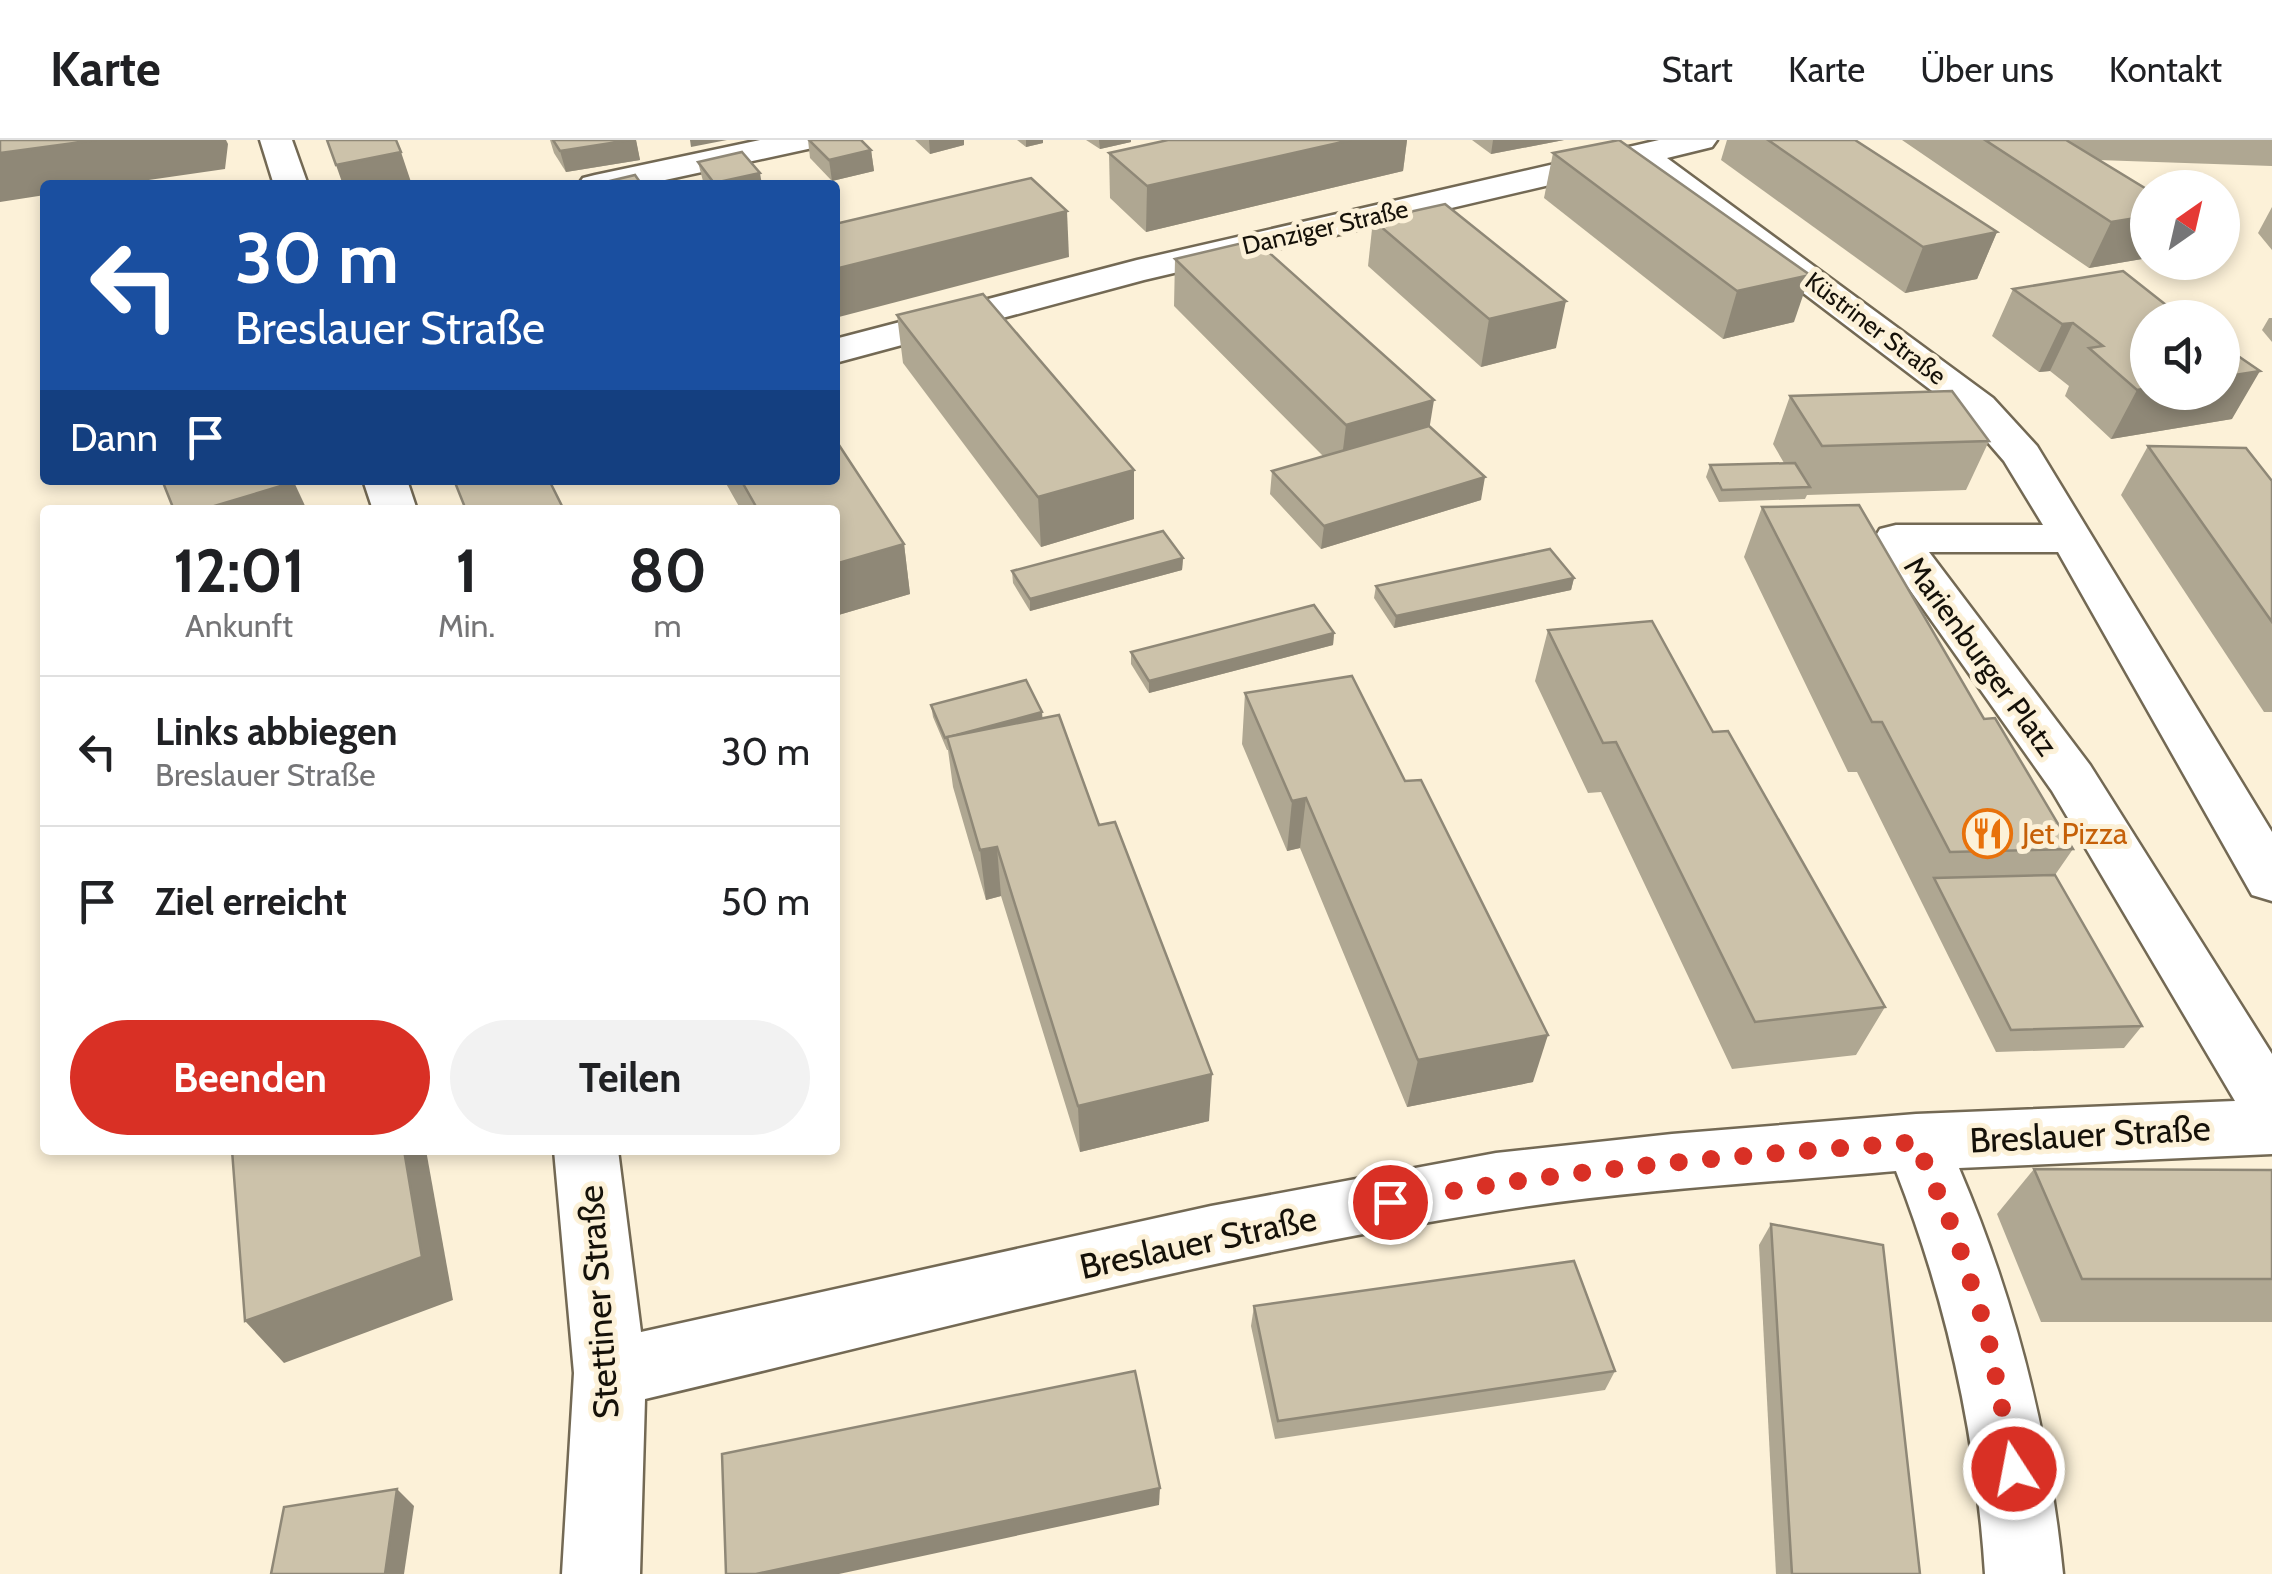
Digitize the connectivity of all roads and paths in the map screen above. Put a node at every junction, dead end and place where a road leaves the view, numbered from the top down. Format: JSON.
{"nodes":[{"id":1,"x":276,"y":140,"type":"edge"},
{"id":2,"x":806,"y":140,"type":"edge"},
{"id":3,"x":1702,"y":140,"type":"edge"},
{"id":4,"x":1641,"y":154,"type":"junction"},
{"id":5,"x":289,"y":180,"type":"edge"},
{"id":6,"x":618,"y":180,"type":"edge"},
{"id":7,"x":840,"y":351,"type":"edge"},
{"id":8,"x":2073,"y":538,"type":"junction"},
{"id":9,"x":2272,"y":880,"type":"edge"},
{"id":10,"x":2272,"y":1108,"type":"edge"},
{"id":11,"x":2272,"y":1126,"type":"edge"},
{"id":12,"x":1916,"y":1142,"type":"junction"},
{"id":13,"x":587,"y":1155,"type":"edge"},
{"id":14,"x":610,"y":1373,"type":"junction"},
{"id":15,"x":601,"y":1574,"type":"edge"},
{"id":16,"x":2024,"y":1574,"type":"edge"}],
"edges":[{"from":1,"to":5,"type":"street"},
{"from":2,"to":6,"type":"street"},
{"from":3,"to":4,"type":"street","name":"Danziger Straße"},
{"from":4,"to":7,"type":"street","name":"Danziger Straße"},
{"from":4,"to":8,"type":"street","name":"Küstriner Straße"},
{"from":8,"to":9,"type":"street"},
{"from":8,"to":10,"type":"street","name":"Marienburger Platz"},
{"from":11,"to":12,"type":"street","name":"Breslauer Straße"},
{"from":12,"to":14,"type":"street","name":"Breslauer Straße"},
{"from":12,"to":16,"type":"street"},
{"from":13,"to":14,"type":"street","name":"Stettiner Straße"},
{"from":14,"to":15,"type":"street","name":"Stettiner Straße"}]}
